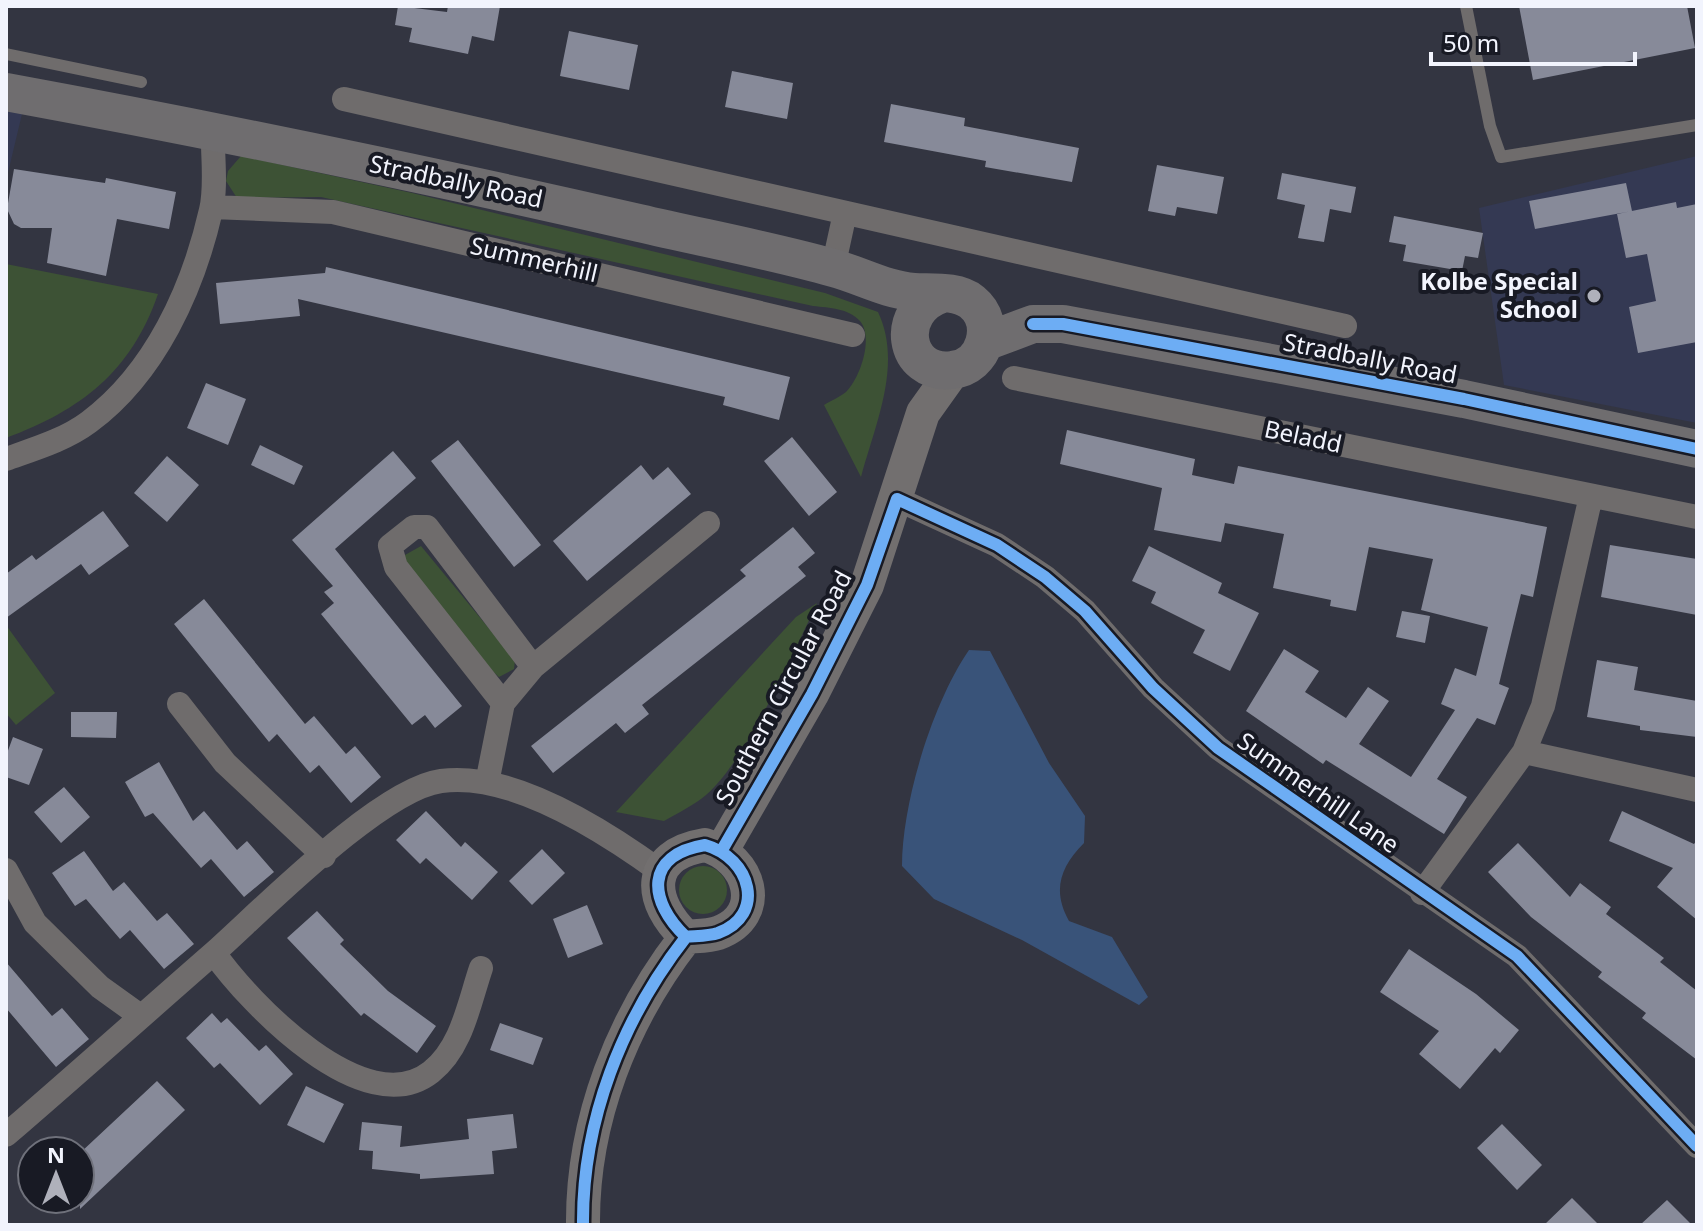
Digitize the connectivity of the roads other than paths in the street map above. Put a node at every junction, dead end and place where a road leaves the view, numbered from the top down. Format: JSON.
{"nodes":[{"id":1,"x":1466,"y":6,"type":"edge"},
{"id":2,"x":6,"y":54,"type":"edge"},
{"id":3,"x":141,"y":82,"type":"dead end"},
{"id":4,"x":6,"y":92,"type":"edge"},
{"id":5,"x":344,"y":99,"type":"dead end"},
{"id":6,"x":1697,"y":125,"type":"edge"},
{"id":7,"x":213,"y":130,"type":"junction"},
{"id":8,"x":212,"y":207,"type":"junction"},
{"id":9,"x":845,"y":213,"type":"junction"},
{"id":10,"x":833,"y":268,"type":"junction"},
{"id":11,"x":932,"y":299,"type":"junction"},
{"id":12,"x":1033,"y":324,"type":"junction"},
{"id":13,"x":1345,"y":326,"type":"dead end"},
{"id":14,"x":853,"y":335,"type":"dead end"},
{"id":15,"x":985,"y":342,"type":"junction"},
{"id":16,"x":914,"y":352,"type":"junction"},
{"id":17,"x":953,"y":371,"type":"junction"},
{"id":18,"x":1014,"y":378,"type":"dead end"},
{"id":19,"x":923,"y":413,"type":"junction"},
{"id":20,"x":1697,"y":449,"type":"edge"},
{"id":21,"x":6,"y":459,"type":"edge"},
{"id":22,"x":1591,"y":496,"type":"junction"},
{"id":23,"x":897,"y":499,"type":"junction"},
{"id":24,"x":1697,"y":517,"type":"edge"},
{"id":25,"x":708,"y":523,"type":"dead end"},
{"id":26,"x":533,"y":667,"type":"junction"},
{"id":27,"x":503,"y":703,"type":"junction"},
{"id":28,"x":179,"y":704,"type":"dead end"},
{"id":29,"x":1524,"y":752,"type":"junction"},
{"id":30,"x":487,"y":783,"type":"junction"},
{"id":31,"x":1697,"y":790,"type":"edge"},
{"id":32,"x":722,"y":850,"type":"junction"},
{"id":33,"x":324,"y":856,"type":"junction"},
{"id":34,"x":6,"y":870,"type":"edge"},
{"id":35,"x":661,"y":872,"type":"junction"},
{"id":36,"x":1422,"y":893,"type":"junction"},
{"id":37,"x":686,"y":937,"type":"junction"},
{"id":38,"x":214,"y":953,"type":"junction"},
{"id":39,"x":481,"y":968,"type":"dead end"},
{"id":40,"x":139,"y":1015,"type":"junction"},
{"id":41,"x":6,"y":1135,"type":"edge"},
{"id":42,"x":1697,"y":1146,"type":"edge"},
{"id":43,"x":583,"y":1225,"type":"edge"}],
"edges":[{"from":1,"to":6,"type":"lane"},
{"from":2,"to":3,"type":"lane"},
{"from":4,"to":7,"type":"main road","name":"Stradbally Road"},
{"from":5,"to":9,"type":"street"},
{"from":7,"to":8,"type":"street"},
{"from":7,"to":10,"type":"main road","name":"Stradbally Road"},
{"from":8,"to":14,"type":"street","name":"Summerhill"},
{"from":8,"to":21,"type":"street"},
{"from":9,"to":10,"type":"street"},
{"from":9,"to":13,"type":"street"},
{"from":10,"to":11,"type":"main road","name":"Stradbally Road"},
{"from":11,"to":12,"type":"main road","name":"Stradbally Road"},
{"from":11,"to":15,"type":"main road"},
{"from":11,"to":16,"type":"main road"},
{"from":12,"to":15,"type":"main road","name":"Stradbally Road"},
{"from":12,"to":20,"type":"main road","name":"Stradbally Road"},
{"from":15,"to":17,"type":"main road"},
{"from":16,"to":17,"type":"main road"},
{"from":16,"to":19,"type":"main road","name":"Southern Circular Road"},
{"from":17,"to":19,"type":"main road","name":"Southern Circular Road"},
{"from":18,"to":22,"type":"street","name":"Beladd"},
{"from":19,"to":23,"type":"main road","name":"Southern Circular Road"},
{"from":22,"to":24,"type":"street","name":"Beladd"},
{"from":22,"to":29,"type":"street"},
{"from":23,"to":32,"type":"main road","name":"Southern Circular Road"},
{"from":23,"to":36,"type":"street","name":"Summerhill Lane"},
{"from":25,"to":26,"type":"street"},
{"from":26,"to":27,"type":"street"},
{"from":26,"to":27,"type":"street"},
{"from":27,"to":30,"type":"street"},
{"from":28,"to":33,"type":"street"},
{"from":29,"to":31,"type":"street"},
{"from":29,"to":36,"type":"street"},
{"from":30,"to":33,"type":"street"},
{"from":30,"to":35,"type":"street"},
{"from":32,"to":35,"type":"main road"},
{"from":32,"to":37,"type":"main road"},
{"from":33,"to":38,"type":"street"},
{"from":34,"to":40,"type":"street"},
{"from":35,"to":37,"type":"main road"},
{"from":36,"to":42,"type":"street","name":"Summerhill Lane"},
{"from":37,"to":43,"type":"main road"},
{"from":38,"to":39,"type":"street"},
{"from":38,"to":40,"type":"street"},
{"from":40,"to":41,"type":"street"}]}
